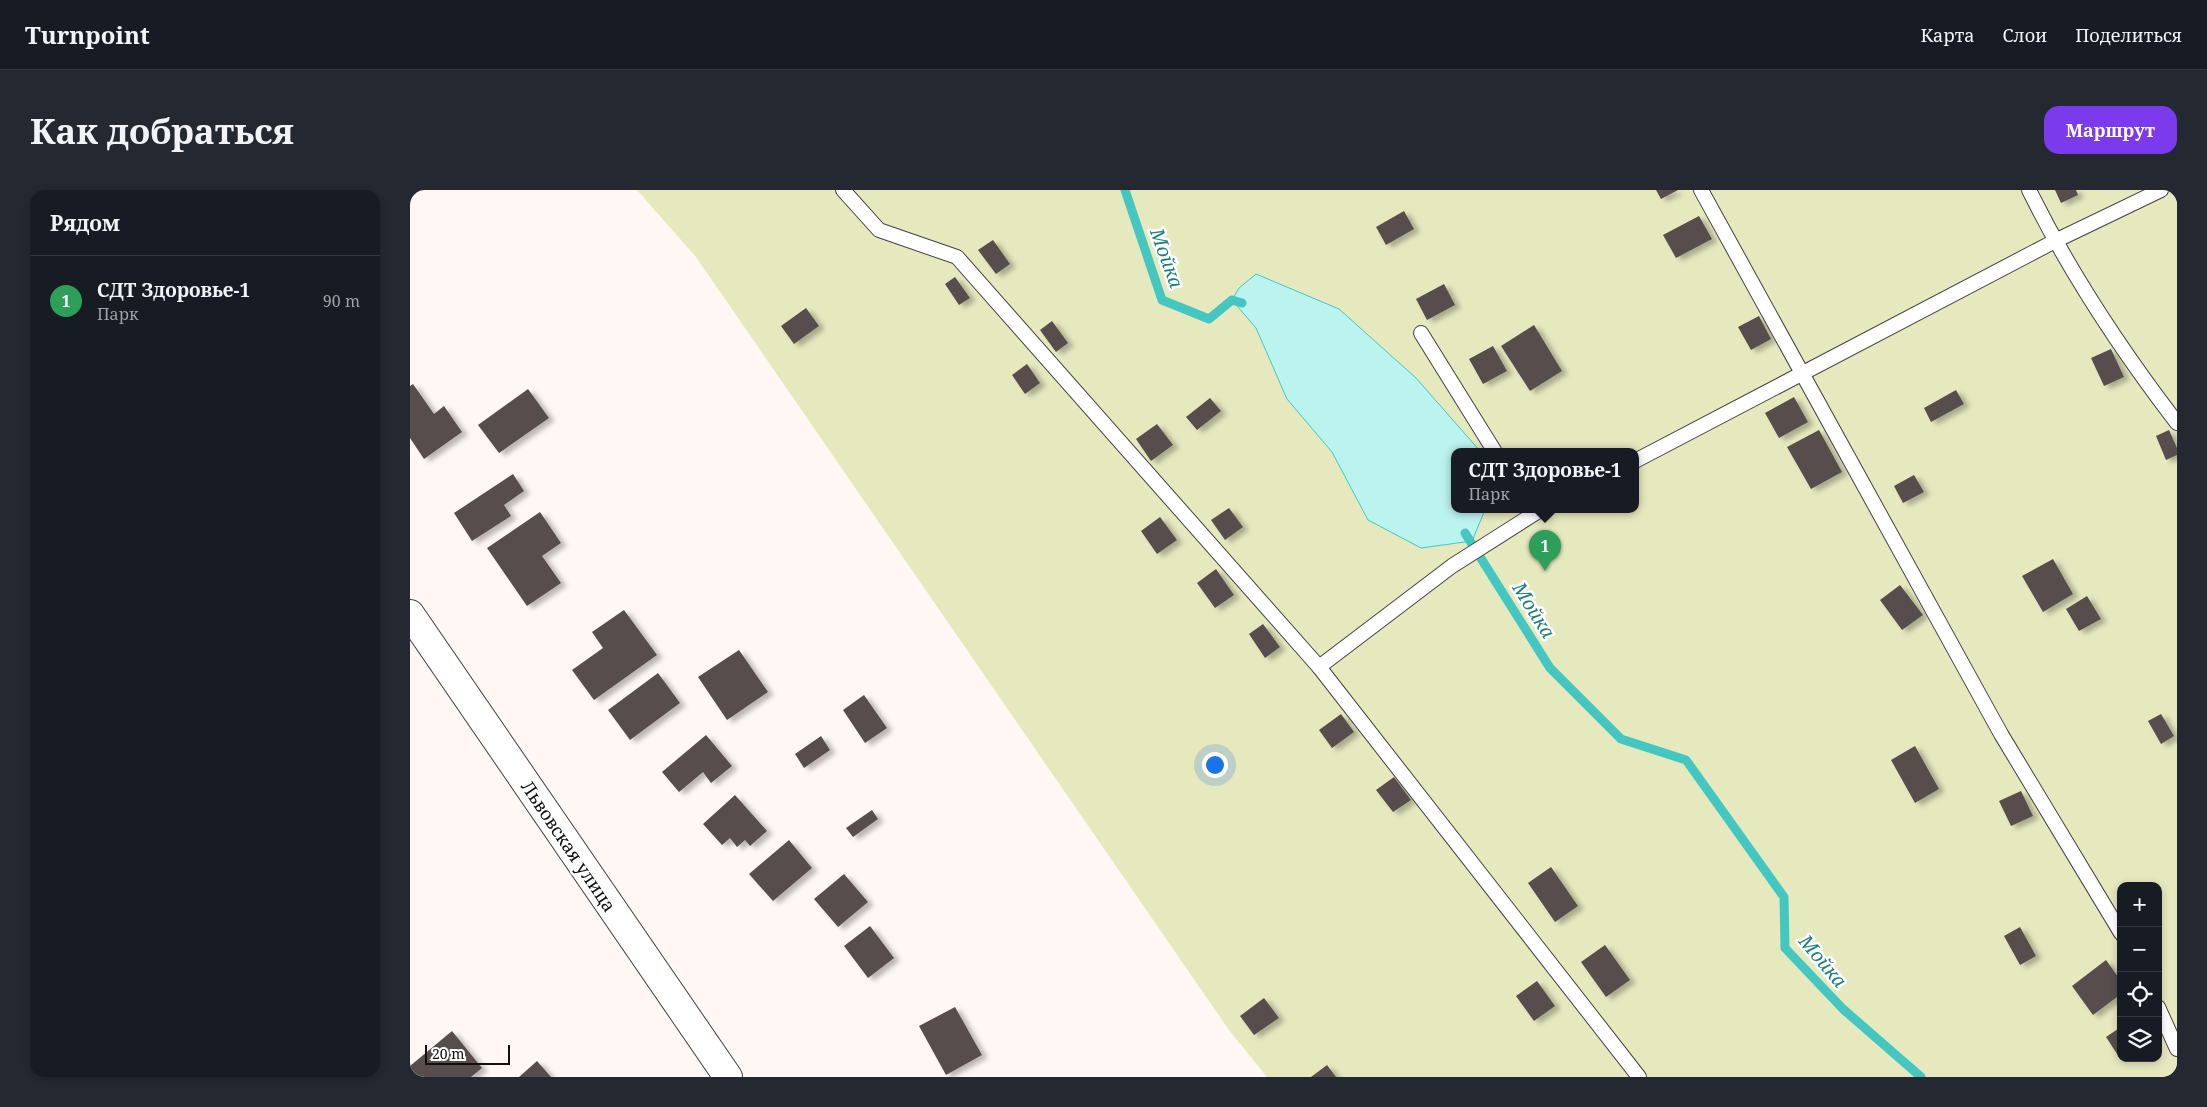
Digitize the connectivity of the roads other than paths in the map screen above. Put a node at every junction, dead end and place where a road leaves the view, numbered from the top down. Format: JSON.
{"nodes":[{"id":1,"x":843,"y":190,"type":"edge"},
{"id":2,"x":1701,"y":190,"type":"edge"},
{"id":3,"x":2030,"y":190,"type":"edge"},
{"id":4,"x":2161,"y":190,"type":"edge"},
{"id":5,"x":2054,"y":241,"type":"junction"},
{"id":6,"x":1421,"y":333,"type":"dead end"},
{"id":7,"x":1803,"y":375,"type":"junction"},
{"id":8,"x":2177,"y":423,"type":"edge"},
{"id":9,"x":1493,"y":448,"type":"edge"},
{"id":10,"x":1639,"y":459,"type":"edge"},
{"id":11,"x":1531,"y":513,"type":"edge"},
{"id":12,"x":410,"y":614,"type":"edge"},
{"id":13,"x":1319,"y":667,"type":"junction"},
{"id":14,"x":2117,"y":927,"type":"edge"},
{"id":15,"x":2162,"y":1017,"type":"edge"},
{"id":16,"x":2177,"y":1049,"type":"edge"},
{"id":17,"x":728,"y":1077,"type":"edge"},
{"id":18,"x":1639,"y":1077,"type":"edge"}],
"edges":[{"from":1,"to":13,"type":"lane"},
{"from":2,"to":7,"type":"lane"},
{"from":3,"to":5,"type":"lane"},
{"from":4,"to":5,"type":"lane"},
{"from":5,"to":7,"type":"lane"},
{"from":5,"to":8,"type":"lane"},
{"from":6,"to":9,"type":"lane"},
{"from":7,"to":10,"type":"lane"},
{"from":7,"to":14,"type":"lane"},
{"from":11,"to":13,"type":"lane"},
{"from":12,"to":17,"type":"street","name":"Львовская улица"},
{"from":13,"to":18,"type":"lane"},
{"from":15,"to":16,"type":"lane"}]}
